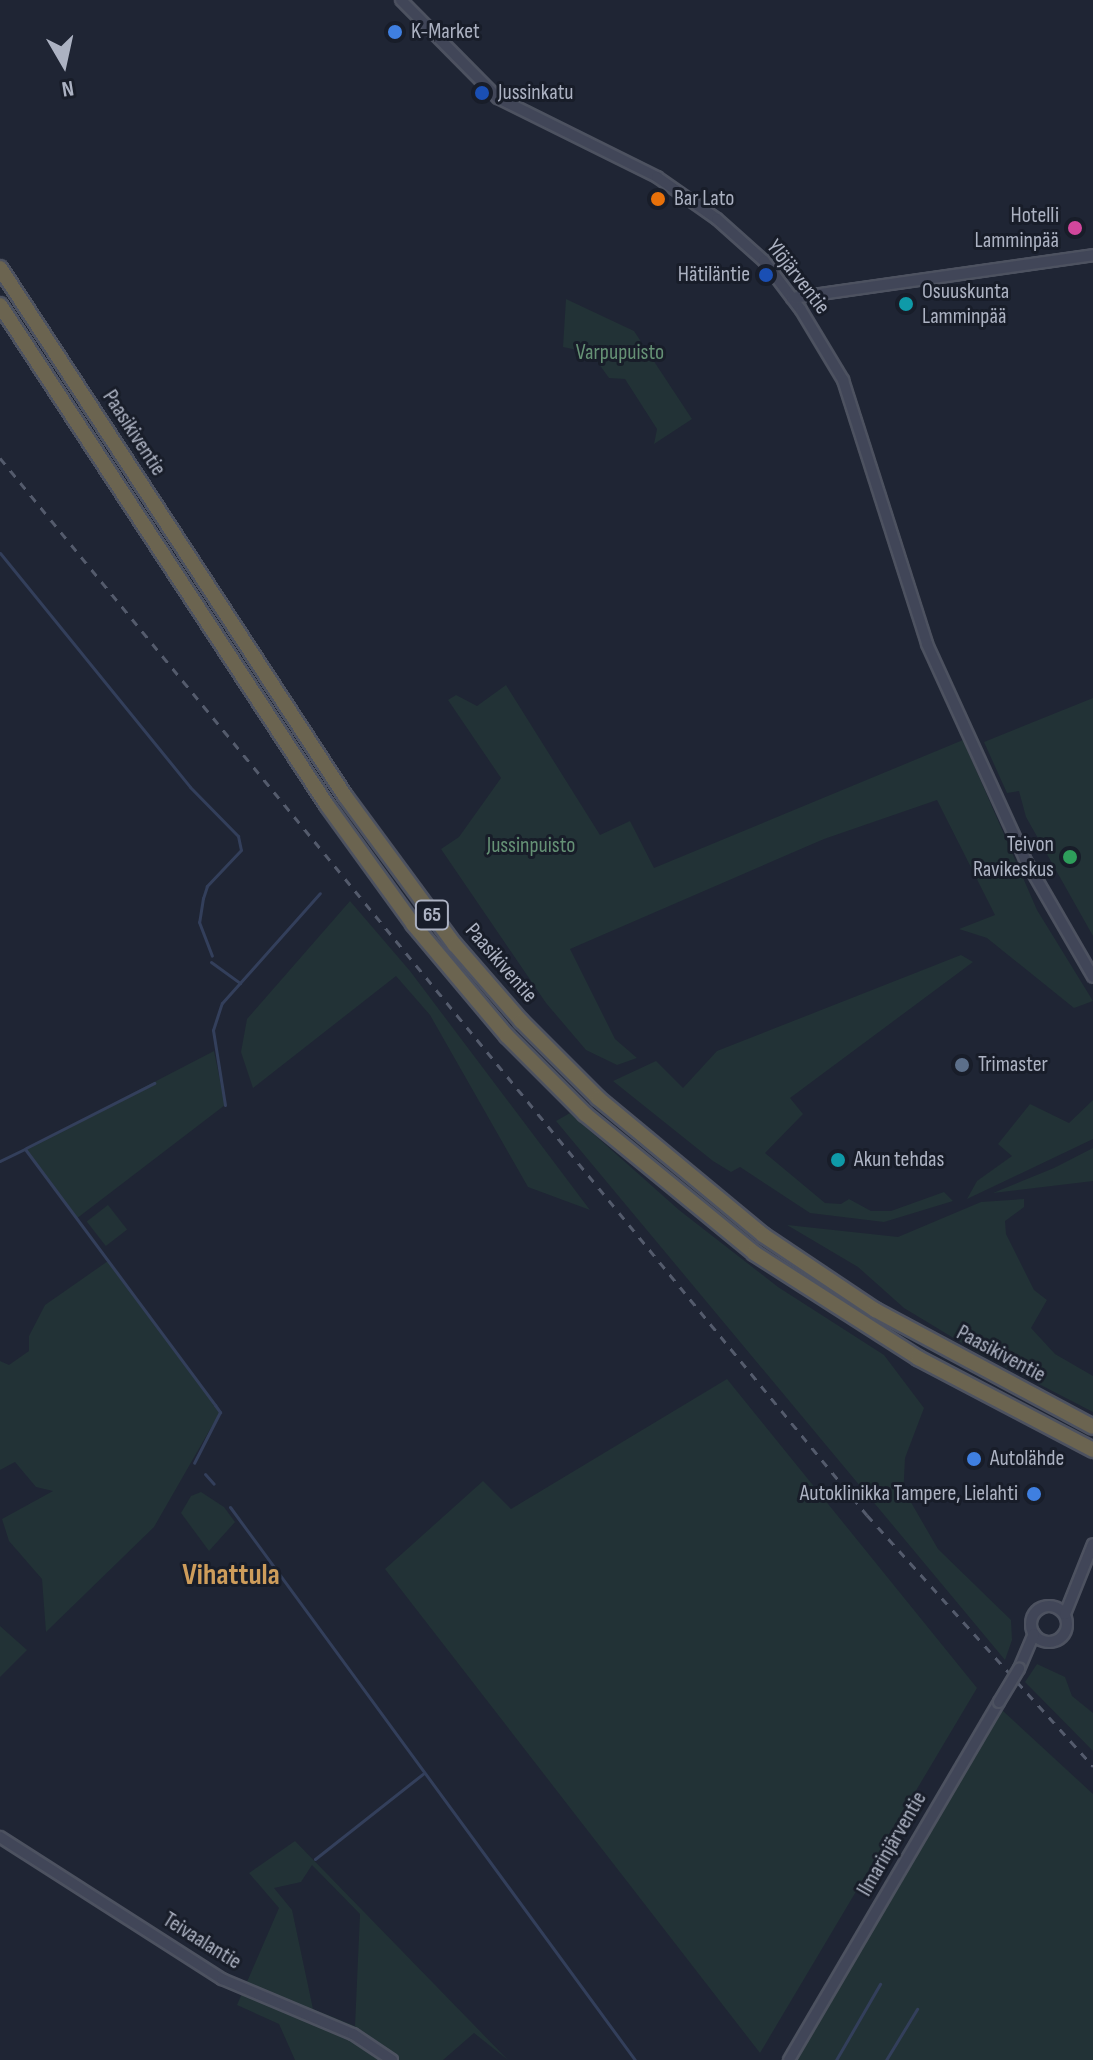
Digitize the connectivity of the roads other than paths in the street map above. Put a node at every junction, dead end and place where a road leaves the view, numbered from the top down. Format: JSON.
{"nodes":[{"id":1,"x":401,"y":0,"type":"edge"},
{"id":2,"x":1093,"y":255,"type":"edge"},
{"id":3,"x":0,"y":268,"type":"edge"},
{"id":4,"x":792,"y":298,"type":"junction"},
{"id":5,"x":0,"y":305,"type":"edge"},
{"id":6,"x":1093,"y":977,"type":"edge"},
{"id":7,"x":1039,"y":1422,"type":"junction"},
{"id":8,"x":1093,"y":1427,"type":"edge"},
{"id":9,"x":1093,"y":1450,"type":"edge"},
{"id":10,"x":1093,"y":1459,"type":"edge"},
{"id":11,"x":1093,"y":1544,"type":"edge"},
{"id":12,"x":1093,"y":1559,"type":"edge"},
{"id":13,"x":1083,"y":1568,"type":"junction"},
{"id":14,"x":1071,"y":1593,"type":"junction"},
{"id":15,"x":1053,"y":1606,"type":"junction"},
{"id":16,"x":1065,"y":1614,"type":"junction"},
{"id":17,"x":1034,"y":1634,"type":"junction"},
{"id":18,"x":1045,"y":1642,"type":"junction"},
{"id":19,"x":1030,"y":1648,"type":"junction"},
{"id":20,"x":0,"y":1837,"type":"edge"},
{"id":21,"x":392,"y":2060,"type":"edge"},
{"id":22,"x":789,"y":2060,"type":"edge"}],
"edges":[{"from":1,"to":4,"type":"main road","name":"Ylöjärventie"},
{"from":2,"to":4,"type":"main road"},
{"from":3,"to":8,"type":"highway","name":"Paasikiventie","number":"65"},
{"from":4,"to":6,"type":"main road","name":"Ylöjärventie"},
{"from":5,"to":7,"type":"highway","name":"Paasikiventie","number":"65"},
{"from":7,"to":9,"type":"highway","name":"Paasikiventie","number":"65"},
{"from":7,"to":10,"type":"highway"},
{"from":11,"to":13,"type":"main road"},
{"from":12,"to":13,"type":"main road"},
{"from":13,"to":14,"type":"main road"},
{"from":14,"to":15,"type":"main road"},
{"from":14,"to":16,"type":"main road"},
{"from":15,"to":16,"type":"main road"},
{"from":15,"to":17,"type":"main road"},
{"from":16,"to":18,"type":"main road"},
{"from":17,"to":18,"type":"main road"},
{"from":17,"to":19,"type":"main road","name":"Ilmarinjärventie"},
{"from":18,"to":19,"type":"main road"},
{"from":19,"to":22,"type":"main road","name":"Ilmarinjärventie","bridge":true},
{"from":20,"to":21,"type":"main road","name":"Teivaalantie"}]}
